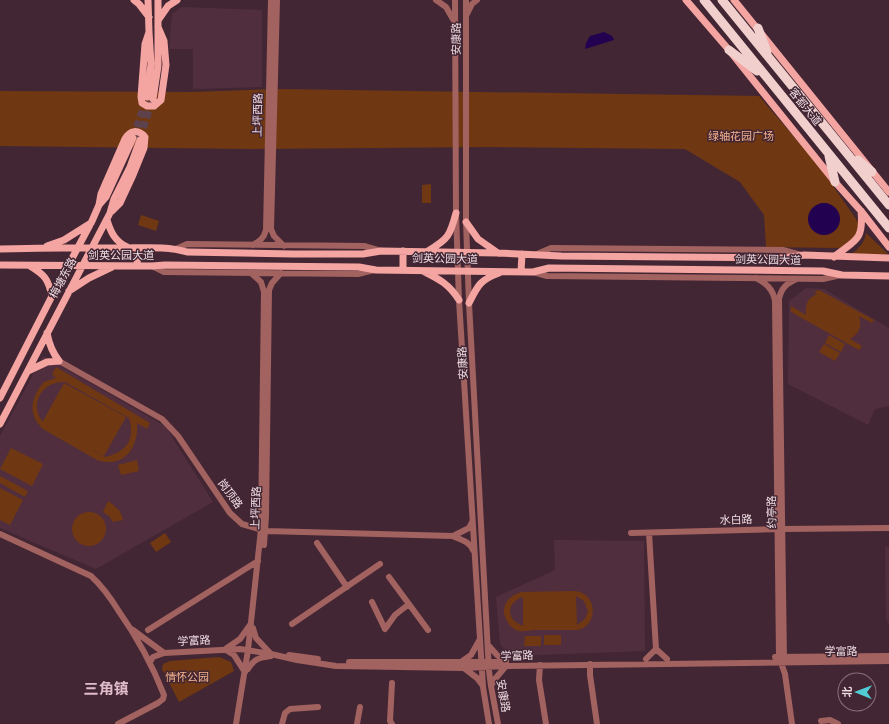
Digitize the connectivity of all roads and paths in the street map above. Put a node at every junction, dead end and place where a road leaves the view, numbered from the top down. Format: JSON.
{"nodes":[{"id":1,"x":134,"y":0,"type":"edge"},
{"id":2,"x":148,"y":0,"type":"edge"},
{"id":3,"x":158,"y":0,"type":"edge"},
{"id":4,"x":177,"y":0,"type":"edge"},
{"id":5,"x":271,"y":0,"type":"edge"},
{"id":6,"x":277,"y":0,"type":"edge"},
{"id":7,"x":435,"y":0,"type":"edge"},
{"id":8,"x":455,"y":0,"type":"edge"},
{"id":9,"x":466,"y":0,"type":"edge"},
{"id":10,"x":477,"y":0,"type":"edge"},
{"id":11,"x":686,"y":0,"type":"edge"},
{"id":12,"x":704,"y":0,"type":"edge"},
{"id":13,"x":722,"y":0,"type":"edge"},
{"id":14,"x":734,"y":0,"type":"edge"},
{"id":15,"x":148,"y":17,"type":"junction"},
{"id":16,"x":465,"y":17,"type":"junction"},
{"id":17,"x":158,"y":19,"type":"junction"},
{"id":18,"x":455,"y":26,"type":"junction"},
{"id":19,"x":158,"y":27,"type":"junction"},
{"id":20,"x":758,"y":28,"type":"junction"},
{"id":21,"x":466,"y":29,"type":"junction"},
{"id":22,"x":148,"y":32,"type":"junction"},
{"id":23,"x":729,"y":50,"type":"junction"},
{"id":24,"x":771,"y":60,"type":"junction"},
{"id":25,"x":768,"y":79,"type":"junction"},
{"id":26,"x":800,"y":97,"type":"junction"},
{"id":27,"x":787,"y":104,"type":"junction"},
{"id":28,"x":810,"y":109,"type":"junction"},
{"id":29,"x":796,"y":115,"type":"junction"},
{"id":30,"x":845,"y":150,"type":"junction"},
{"id":31,"x":828,"y":153,"type":"junction"},
{"id":32,"x":872,"y":172,"type":"junction"},
{"id":33,"x":836,"y":182,"type":"junction"},
{"id":34,"x":889,"y":192,"type":"edge"},
{"id":35,"x":99,"y":205,"type":"junction"},
{"id":36,"x":889,"y":205,"type":"edge"},
{"id":37,"x":861,"y":210,"type":"junction"},
{"id":38,"x":110,"y":213,"type":"junction"},
{"id":39,"x":456,"y":213,"type":"junction"},
{"id":40,"x":107,"y":220,"type":"junction"},
{"id":41,"x":92,"y":221,"type":"junction"},
{"id":42,"x":466,"y":222,"type":"junction"},
{"id":43,"x":889,"y":228,"type":"edge"},
{"id":44,"x":268,"y":229,"type":"junction"},
{"id":45,"x":253,"y":245,"type":"junction"},
{"id":46,"x":284,"y":246,"type":"junction"},
{"id":47,"x":889,"y":247,"type":"edge"},
{"id":48,"x":42,"y":248,"type":"junction"},
{"id":49,"x":78,"y":248,"type":"junction"},
{"id":50,"x":92,"y":248,"type":"junction"},
{"id":51,"x":129,"y":248,"type":"junction"},
{"id":52,"x":138,"y":248,"type":"junction"},
{"id":53,"x":0,"y":249,"type":"edge"},
{"id":54,"x":176,"y":249,"type":"junction"},
{"id":55,"x":381,"y":251,"type":"junction"},
{"id":56,"x":403,"y":251,"type":"junction"},
{"id":57,"x":427,"y":251,"type":"junction"},
{"id":58,"x":457,"y":252,"type":"junction"},
{"id":59,"x":467,"y":252,"type":"junction"},
{"id":60,"x":498,"y":253,"type":"junction"},
{"id":61,"x":522,"y":254,"type":"junction"},
{"id":62,"x":537,"y":254,"type":"junction"},
{"id":63,"x":804,"y":255,"type":"junction"},
{"id":64,"x":834,"y":257,"type":"junction"},
{"id":65,"x":737,"y":258,"type":"junction"},
{"id":66,"x":889,"y":258,"type":"edge"},
{"id":67,"x":0,"y":265,"type":"edge"},
{"id":68,"x":30,"y":266,"type":"junction"},
{"id":69,"x":68,"y":266,"type":"junction"},
{"id":70,"x":82,"y":266,"type":"junction"},
{"id":71,"x":116,"y":266,"type":"junction"},
{"id":72,"x":137,"y":266,"type":"junction"},
{"id":73,"x":152,"y":266,"type":"junction"},
{"id":74,"x":376,"y":270,"type":"junction"},
{"id":75,"x":403,"y":270,"type":"junction"},
{"id":76,"x":421,"y":270,"type":"junction"},
{"id":77,"x":736,"y":270,"type":"junction"},
{"id":78,"x":458,"y":271,"type":"junction"},
{"id":79,"x":468,"y":271,"type":"junction"},
{"id":80,"x":502,"y":271,"type":"junction"},
{"id":81,"x":521,"y":272,"type":"junction"},
{"id":82,"x":533,"y":272,"type":"junction"},
{"id":83,"x":251,"y":273,"type":"junction"},
{"id":84,"x":281,"y":273,"type":"junction"},
{"id":85,"x":842,"y":275,"type":"junction"},
{"id":86,"x":889,"y":276,"type":"edge"},
{"id":87,"x":756,"y":278,"type":"junction"},
{"id":88,"x":797,"y":279,"type":"junction"},
{"id":89,"x":266,"y":291,"type":"junction"},
{"id":90,"x":68,"y":293,"type":"junction"},
{"id":91,"x":52,"y":296,"type":"junction"},
{"id":92,"x":459,"y":300,"type":"junction"},
{"id":93,"x":777,"y":300,"type":"junction"},
{"id":94,"x":469,"y":303,"type":"junction"},
{"id":95,"x":47,"y":333,"type":"junction"},
{"id":96,"x":59,"y":361,"type":"junction"},
{"id":97,"x":27,"y":371,"type":"junction"},
{"id":98,"x":0,"y":398,"type":"edge"},
{"id":99,"x":0,"y":424,"type":"edge"},
{"id":100,"x":472,"y":520,"type":"junction"},
{"id":101,"x":889,"y":528,"type":"edge"},
{"id":102,"x":780,"y":529,"type":"junction"},
{"id":103,"x":264,"y":530,"type":"junction"},
{"id":104,"x":631,"y":533,"type":"dead end"},
{"id":105,"x":649,"y":533,"type":"junction"},
{"id":106,"x":0,"y":534,"type":"edge"},
{"id":107,"x":453,"y":536,"type":"junction"},
{"id":108,"x":317,"y":543,"type":"dead end"},
{"id":109,"x":475,"y":553,"type":"junction"},
{"id":110,"x":258,"y":561,"type":"junction"},
{"id":111,"x":380,"y":564,"type":"dead end"},
{"id":112,"x":389,"y":577,"type":"dead end"},
{"id":113,"x":346,"y":587,"type":"junction"},
{"id":114,"x":372,"y":602,"type":"dead end"},
{"id":115,"x":409,"y":604,"type":"junction"},
{"id":116,"x":479,"y":620,"type":"junction"},
{"id":117,"x":486,"y":620,"type":"junction"},
{"id":118,"x":292,"y":624,"type":"dead end"},
{"id":119,"x":252,"y":626,"type":"junction"},
{"id":120,"x":130,"y":627,"type":"junction"},
{"id":121,"x":148,"y":630,"type":"dead end"},
{"id":122,"x":428,"y":630,"type":"dead end"},
{"id":123,"x":480,"y":639,"type":"junction"},
{"id":124,"x":488,"y":645,"type":"junction"},
{"id":125,"x":250,"y":649,"type":"junction"},
{"id":126,"x":656,"y":649,"type":"junction"},
{"id":127,"x":225,"y":650,"type":"junction"},
{"id":128,"x":164,"y":652,"type":"junction"},
{"id":129,"x":272,"y":655,"type":"junction"},
{"id":130,"x":889,"y":656,"type":"edge"},
{"id":131,"x":646,"y":659,"type":"junction"},
{"id":132,"x":667,"y":659,"type":"junction"},
{"id":133,"x":782,"y":659,"type":"junction"},
{"id":134,"x":889,"y":661,"type":"edge"},
{"id":135,"x":150,"y":662,"type":"junction"},
{"id":136,"x":489,"y":662,"type":"junction"},
{"id":137,"x":506,"y":664,"type":"junction"},
{"id":138,"x":590,"y":664,"type":"junction"},
{"id":139,"x":463,"y":665,"type":"junction"},
{"id":140,"x":482,"y":665,"type":"junction"},
{"id":141,"x":540,"y":665,"type":"junction"},
{"id":142,"x":246,"y":670,"type":"junction"},
{"id":143,"x":392,"y":683,"type":"dead end"},
{"id":144,"x":491,"y":686,"type":"junction"},
{"id":145,"x":483,"y":687,"type":"junction"},
{"id":146,"x":318,"y":707,"type":"dead end"},
{"id":147,"x":360,"y":707,"type":"dead end"},
{"id":148,"x":821,"y":721,"type":"dead end"},
{"id":149,"x":118,"y":724,"type":"edge"},
{"id":150,"x":237,"y":724,"type":"edge"},
{"id":151,"x":282,"y":724,"type":"edge"},
{"id":152,"x":357,"y":724,"type":"edge"},
{"id":153,"x":392,"y":724,"type":"edge"},
{"id":154,"x":489,"y":724,"type":"edge"},
{"id":155,"x":498,"y":724,"type":"edge"},
{"id":156,"x":546,"y":724,"type":"edge"},
{"id":157,"x":597,"y":724,"type":"edge"},
{"id":158,"x":792,"y":724,"type":"edge"},
{"id":159,"x":796,"y":724,"type":"edge"},
{"id":160,"x":838,"y":724,"type":"edge"}],
"edges":[{"from":1,"to":15,"type":"main road"},
{"from":2,"to":15,"type":"main road"},
{"from":3,"to":17,"type":"main road"},
{"from":4,"to":17,"type":"main road"},
{"from":5,"to":44,"type":"street","name":"上坪西路"},
{"from":6,"to":44,"type":"street","name":"上坪西路"},
{"from":7,"to":18,"type":"street"},
{"from":8,"to":18,"type":"street","name":"安康路"},
{"from":9,"to":16,"type":"street","name":"安康路"},
{"from":10,"to":16,"type":"street"},
{"from":11,"to":23,"type":"main road"},
{"from":12,"to":25,"type":"highway","name":"客都大道"},
{"from":13,"to":24,"type":"highway","name":"客都大道"},
{"from":14,"to":20,"type":"main road"},
{"from":15,"to":22,"type":"main road"},
{"from":16,"to":21,"type":"street","name":"安康路"},
{"from":17,"to":19,"type":"main road"},
{"from":18,"to":21,"type":"street"},
{"from":18,"to":39,"type":"street","name":"安康路"},
{"from":19,"to":22,"type":"main road"},
{"from":19,"to":22,"type":"main road"},
{"from":20,"to":24,"type":"highway"},
{"from":20,"to":32,"type":"main road"},
{"from":21,"to":42,"type":"street","name":"安康路"},
{"from":23,"to":25,"type":"highway"},
{"from":23,"to":33,"type":"main road"},
{"from":24,"to":26,"type":"highway","name":"客都大道"},
{"from":25,"to":27,"type":"highway","name":"客都大道"},
{"from":26,"to":27,"type":"highway"},
{"from":26,"to":28,"type":"highway","name":"客都大道"},
{"from":27,"to":29,"type":"highway","name":"客都大道"},
{"from":28,"to":29,"type":"highway"},
{"from":28,"to":30,"type":"highway","name":"客都大道"},
{"from":29,"to":31,"type":"highway","name":"客都大道"},
{"from":30,"to":32,"type":"highway"},
{"from":30,"to":36,"type":"highway","name":"客都大道"},
{"from":31,"to":33,"type":"highway"},
{"from":31,"to":43,"type":"highway","name":"客都大道"},
{"from":32,"to":34,"type":"main road"},
{"from":33,"to":37,"type":"main road"},
{"from":35,"to":38,"type":"main road","name":"梅塘东路"},
{"from":35,"to":38,"type":"main road"},
{"from":35,"to":41,"type":"main road","name":"梅塘东路"},
{"from":37,"to":47,"type":"main road"},
{"from":37,"to":64,"type":"main road"},
{"from":38,"to":40,"type":"main road","name":"梅塘东路"},
{"from":39,"to":57,"type":"main road"},
{"from":39,"to":58,"type":"street","name":"安康路"},
{"from":40,"to":50,"type":"main road","name":"梅塘东路"},
{"from":40,"to":51,"type":"main road"},
{"from":41,"to":48,"type":"main road"},
{"from":41,"to":49,"type":"main road","name":"梅塘东路"},
{"from":42,"to":59,"type":"street","name":"安康路"},
{"from":42,"to":60,"type":"main road"},
{"from":44,"to":45,"type":"street"},
{"from":44,"to":46,"type":"street"},
{"from":45,"to":46,"type":"street"},
{"from":45,"to":54,"type":"street"},
{"from":46,"to":55,"type":"street"},
{"from":48,"to":49,"type":"main road","name":"剑英公园大道"},
{"from":48,"to":53,"type":"main road","name":"剑英公园大道"},
{"from":49,"to":50,"type":"main road","name":"剑英公园大道"},
{"from":49,"to":69,"type":"main road","name":"梅塘东路"},
{"from":50,"to":51,"type":"main road","name":"剑英公园大道"},
{"from":50,"to":70,"type":"main road","name":"梅塘东路"},
{"from":51,"to":52,"type":"main road","name":"剑英公园大道"},
{"from":52,"to":54,"type":"main road","name":"剑英公园大道"},
{"from":52,"to":72,"type":"main road"},
{"from":54,"to":55,"type":"main road","name":"剑英公园大道"},
{"from":55,"to":56,"type":"main road","name":"剑英公园大道"},
{"from":56,"to":57,"type":"main road","name":"剑英公园大道"},
{"from":56,"to":75,"type":"main road"},
{"from":57,"to":58,"type":"main road","name":"剑英公园大道"},
{"from":58,"to":59,"type":"main road","name":"剑英公园大道"},
{"from":58,"to":78,"type":"street","name":"安康路"},
{"from":59,"to":60,"type":"main road","name":"剑英公园大道"},
{"from":59,"to":79,"type":"street","name":"安康路"},
{"from":60,"to":61,"type":"main road","name":"剑英公园大道"},
{"from":61,"to":62,"type":"main road","name":"剑英公园大道"},
{"from":61,"to":81,"type":"main road"},
{"from":62,"to":63,"type":"street"},
{"from":62,"to":65,"type":"main road","name":"剑英公园大道"},
{"from":63,"to":64,"type":"main road","name":"剑英公园大道"},
{"from":63,"to":65,"type":"main road","name":"剑英公园大道"},
{"from":64,"to":66,"type":"main road","name":"剑英公园大道"},
{"from":65,"to":77,"type":"main road"},
{"from":67,"to":68,"type":"main road","name":"剑英公园大道"},
{"from":68,"to":69,"type":"main road","name":"剑英公园大道"},
{"from":68,"to":91,"type":"main road"},
{"from":69,"to":70,"type":"main road","name":"剑英公园大道"},
{"from":69,"to":91,"type":"main road","name":"梅塘东路"},
{"from":70,"to":71,"type":"main road","name":"剑英公园大道"},
{"from":70,"to":90,"type":"main road","name":"梅塘东路"},
{"from":71,"to":72,"type":"main road","name":"剑英公园大道"},
{"from":71,"to":90,"type":"main road"},
{"from":72,"to":73,"type":"main road","name":"剑英公园大道"},
{"from":73,"to":74,"type":"main road","name":"剑英公园大道"},
{"from":73,"to":83,"type":"street"},
{"from":74,"to":75,"type":"main road","name":"剑英公园大道"},
{"from":74,"to":84,"type":"street"},
{"from":75,"to":76,"type":"main road","name":"剑英公园大道"},
{"from":76,"to":78,"type":"main road","name":"剑英公园大道"},
{"from":76,"to":92,"type":"main road"},
{"from":77,"to":82,"type":"main road","name":"剑英公园大道"},
{"from":77,"to":85,"type":"main road","name":"剑英公园大道"},
{"from":78,"to":79,"type":"main road","name":"剑英公园大道"},
{"from":78,"to":92,"type":"street","name":"安康路"},
{"from":79,"to":80,"type":"main road","name":"剑英公园大道"},
{"from":79,"to":94,"type":"street","name":"安康路"},
{"from":80,"to":81,"type":"main road","name":"剑英公园大道"},
{"from":80,"to":94,"type":"main road"},
{"from":81,"to":82,"type":"main road","name":"剑英公园大道"},
{"from":82,"to":87,"type":"street"},
{"from":83,"to":84,"type":"street"},
{"from":83,"to":89,"type":"street"},
{"from":84,"to":89,"type":"street"},
{"from":85,"to":86,"type":"main road","name":"剑英公园大道"},
{"from":85,"to":88,"type":"street"},
{"from":87,"to":88,"type":"street"},
{"from":87,"to":93,"type":"street"},
{"from":88,"to":93,"type":"street"},
{"from":89,"to":103,"type":"street","name":"上坪西路"},
{"from":90,"to":95,"type":"main road","name":"梅塘东路"},
{"from":91,"to":98,"type":"main road","name":"梅塘东路"},
{"from":92,"to":100,"type":"street","name":"安康路"},
{"from":93,"to":102,"type":"street","name":"约亭路"},
{"from":94,"to":117,"type":"street","name":"安康路"},
{"from":95,"to":96,"type":"main road"},
{"from":95,"to":97,"type":"main road","name":"梅塘东路"},
{"from":96,"to":97,"type":"main road"},
{"from":96,"to":103,"type":"street","name":"岗顶路"},
{"from":97,"to":99,"type":"main road","name":"梅塘东路"},
{"from":100,"to":107,"type":"street"},
{"from":100,"to":109,"type":"street","name":"安康路"},
{"from":101,"to":102,"type":"street","name":"水白路"},
{"from":102,"to":105,"type":"street","name":"水白路"},
{"from":102,"to":133,"type":"street","name":"约亭路"},
{"from":103,"to":107,"type":"street","name":"岗顶路"},
{"from":103,"to":110,"type":"street","name":"上坪西路"},
{"from":103,"to":119,"type":"street","name":"上坪西路"},
{"from":104,"to":105,"type":"street","name":"水白路"},
{"from":105,"to":126,"type":"street"},
{"from":106,"to":120,"type":"street"},
{"from":107,"to":109,"type":"street"},
{"from":108,"to":113,"type":"street"},
{"from":109,"to":116,"type":"street","name":"安康路"},
{"from":110,"to":119,"type":"street","name":"上坪西路"},
{"from":110,"to":121,"type":"street"},
{"from":111,"to":113,"type":"street"},
{"from":112,"to":115,"type":"street"},
{"from":113,"to":118,"type":"street"},
{"from":114,"to":115,"type":"street"},
{"from":115,"to":122,"type":"street"},
{"from":116,"to":117,"type":"street"},
{"from":116,"to":123,"type":"street","name":"安康路"},
{"from":117,"to":124,"type":"street","name":"安康路"},
{"from":119,"to":125,"type":"street","name":"上坪西路"},
{"from":119,"to":127,"type":"street"},
{"from":119,"to":129,"type":"street"},
{"from":120,"to":128,"type":"street"},
{"from":120,"to":135,"type":"street"},
{"from":123,"to":139,"type":"street"},
{"from":123,"to":140,"type":"street","name":"安康路"},
{"from":124,"to":136,"type":"street","name":"安康路"},
{"from":124,"to":137,"type":"street"},
{"from":125,"to":127,"type":"street","name":"学富路"},
{"from":125,"to":129,"type":"street","name":"学富路"},
{"from":125,"to":139,"type":"street","name":"学富路"},
{"from":125,"to":142,"type":"street","name":"上坪西路"},
{"from":126,"to":131,"type":"street"},
{"from":126,"to":132,"type":"street"},
{"from":127,"to":128,"type":"street","name":"学富路"},
{"from":127,"to":142,"type":"street"},
{"from":128,"to":135,"type":"street","name":"学富路"},
{"from":129,"to":139,"type":"street","name":"学富路"},
{"from":129,"to":142,"type":"street"},
{"from":130,"to":133,"type":"street","name":"学富路"},
{"from":131,"to":132,"type":"street","name":"学富路"},
{"from":131,"to":137,"type":"street","name":"学富路"},
{"from":132,"to":133,"type":"street","name":"学富路"},
{"from":133,"to":134,"type":"street","name":"学富路"},
{"from":133,"to":138,"type":"street","name":"学富路"},
{"from":133,"to":158,"type":"street","name":"约亭路"},
{"from":133,"to":159,"type":"street","name":"约亭路"},
{"from":135,"to":149,"type":"street"},
{"from":136,"to":137,"type":"street","name":"学富路"},
{"from":136,"to":140,"type":"street","name":"学富路"},
{"from":136,"to":144,"type":"street","name":"安康路"},
{"from":137,"to":140,"type":"street","name":"学富路"},
{"from":137,"to":141,"type":"street","name":"学富路"},
{"from":137,"to":144,"type":"street"},
{"from":138,"to":141,"type":"street","name":"学富路"},
{"from":138,"to":157,"type":"street"},
{"from":139,"to":140,"type":"street","name":"学富路"},
{"from":139,"to":145,"type":"street"},
{"from":140,"to":145,"type":"street","name":"安康路"},
{"from":141,"to":156,"type":"street"},
{"from":142,"to":150,"type":"street","name":"上坪西路"},
{"from":143,"to":153,"type":"street"},
{"from":144,"to":155,"type":"street","name":"安康路"},
{"from":145,"to":154,"type":"street","name":"安康路"},
{"from":146,"to":151,"type":"street"},
{"from":147,"to":152,"type":"street"},
{"from":148,"to":160,"type":"street"}]}
